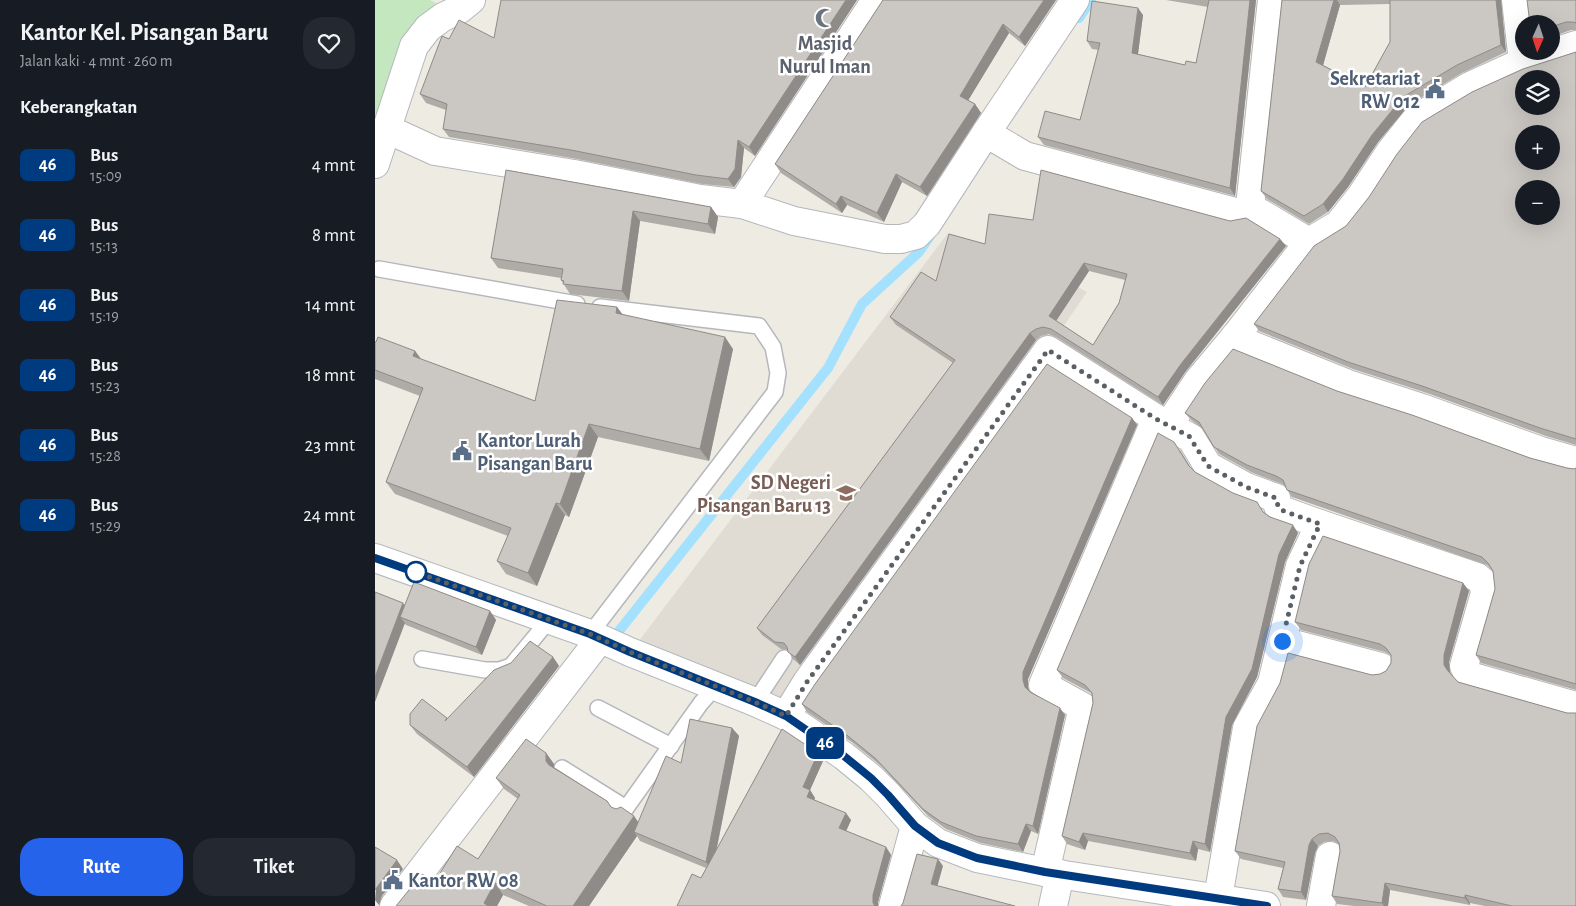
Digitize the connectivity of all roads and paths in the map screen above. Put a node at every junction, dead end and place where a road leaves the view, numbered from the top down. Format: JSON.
{"nodes":[{"id":1,"x":876,"y":0,"type":"edge"},
{"id":2,"x":1075,"y":0,"type":"edge"},
{"id":3,"x":1272,"y":0,"type":"edge"},
{"id":4,"x":1516,"y":0,"type":"edge"},
{"id":5,"x":462,"y":3,"type":"edge"},
{"id":6,"x":1576,"y":45,"type":"edge"},
{"id":7,"x":1523,"y":62,"type":"junction"},
{"id":8,"x":387,"y":129,"type":"junction"},
{"id":9,"x":991,"y":136,"type":"junction"},
{"id":10,"x":375,"y":164,"type":"edge"},
{"id":11,"x":742,"y":204,"type":"junction"},
{"id":12,"x":1249,"y":207,"type":"junction"},
{"id":13,"x":1309,"y":242,"type":"junction"},
{"id":14,"x":379,"y":269,"type":"dead end"},
{"id":15,"x":1233,"y":338,"type":"junction"},
{"id":16,"x":1162,"y":423,"type":"junction"},
{"id":17,"x":1576,"y":461,"type":"edge"},
{"id":18,"x":1320,"y":524,"type":"junction"},
{"id":19,"x":375,"y":558,"type":"edge"},
{"id":20,"x":549,"y":620,"type":"junction"},
{"id":21,"x":1282,"y":641,"type":"junction"},
{"id":22,"x":607,"y":642,"type":"junction"},
{"id":23,"x":783,"y":658,"type":"dead end"},
{"id":24,"x":422,"y":659,"type":"dead end"},
{"id":25,"x":1381,"y":668,"type":"dead end"},
{"id":26,"x":716,"y":686,"type":"junction"},
{"id":27,"x":755,"y":702,"type":"junction"},
{"id":28,"x":1576,"y":706,"type":"edge"},
{"id":29,"x":598,"y":708,"type":"dead end"},
{"id":30,"x":786,"y":716,"type":"junction"},
{"id":31,"x":671,"y":746,"type":"junction"},
{"id":32,"x":562,"y":768,"type":"dead end"},
{"id":33,"x":915,"y":826,"type":"junction"},
{"id":34,"x":1329,"y":856,"type":"dead end"},
{"id":35,"x":1053,"y":873,"type":"junction"},
{"id":36,"x":1201,"y":900,"type":"edge"},
{"id":37,"x":394,"y":906,"type":"edge"},
{"id":38,"x":893,"y":906,"type":"edge"},
{"id":39,"x":1053,"y":906,"type":"edge"},
{"id":40,"x":1267,"y":906,"type":"edge"},
{"id":41,"x":1321,"y":906,"type":"edge"}],
"edges":[{"from":1,"to":11,"type":"street"},
{"from":2,"to":9,"type":"street"},
{"from":3,"to":12,"type":"street"},
{"from":4,"to":7,"type":"street"},
{"from":5,"to":8,"type":"street"},
{"from":6,"to":7,"type":"street"},
{"from":7,"to":13,"type":"street"},
{"from":8,"to":10,"type":"street"},
{"from":8,"to":11,"type":"street"},
{"from":9,"to":11,"type":"street"},
{"from":9,"to":12,"type":"street"},
{"from":12,"to":13,"type":"street"},
{"from":13,"to":15,"type":"street"},
{"from":14,"to":22,"type":"lane"},
{"from":15,"to":16,"type":"street"},
{"from":15,"to":17,"type":"street"},
{"from":16,"to":18,"type":"street"},
{"from":16,"to":30,"type":"street"},
{"from":16,"to":35,"type":"street"},
{"from":18,"to":21,"type":"street"},
{"from":18,"to":28,"type":"street"},
{"from":19,"to":20,"type":"street"},
{"from":20,"to":22,"type":"street"},
{"from":20,"to":24,"type":"lane"},
{"from":21,"to":25,"type":"street"},
{"from":21,"to":36,"type":"street"},
{"from":22,"to":26,"type":"street"},
{"from":22,"to":37,"type":"street"},
{"from":23,"to":27,"type":"lane"},
{"from":26,"to":27,"type":"street"},
{"from":26,"to":31,"type":"lane"},
{"from":27,"to":30,"type":"street"},
{"from":29,"to":31,"type":"lane"},
{"from":30,"to":33,"type":"street"},
{"from":31,"to":32,"type":"lane"},
{"from":33,"to":35,"type":"street"},
{"from":33,"to":38,"type":"street"},
{"from":34,"to":41,"type":"street"},
{"from":35,"to":36,"type":"street"},
{"from":35,"to":39,"type":"street"},
{"from":36,"to":40,"type":"street"}]}
